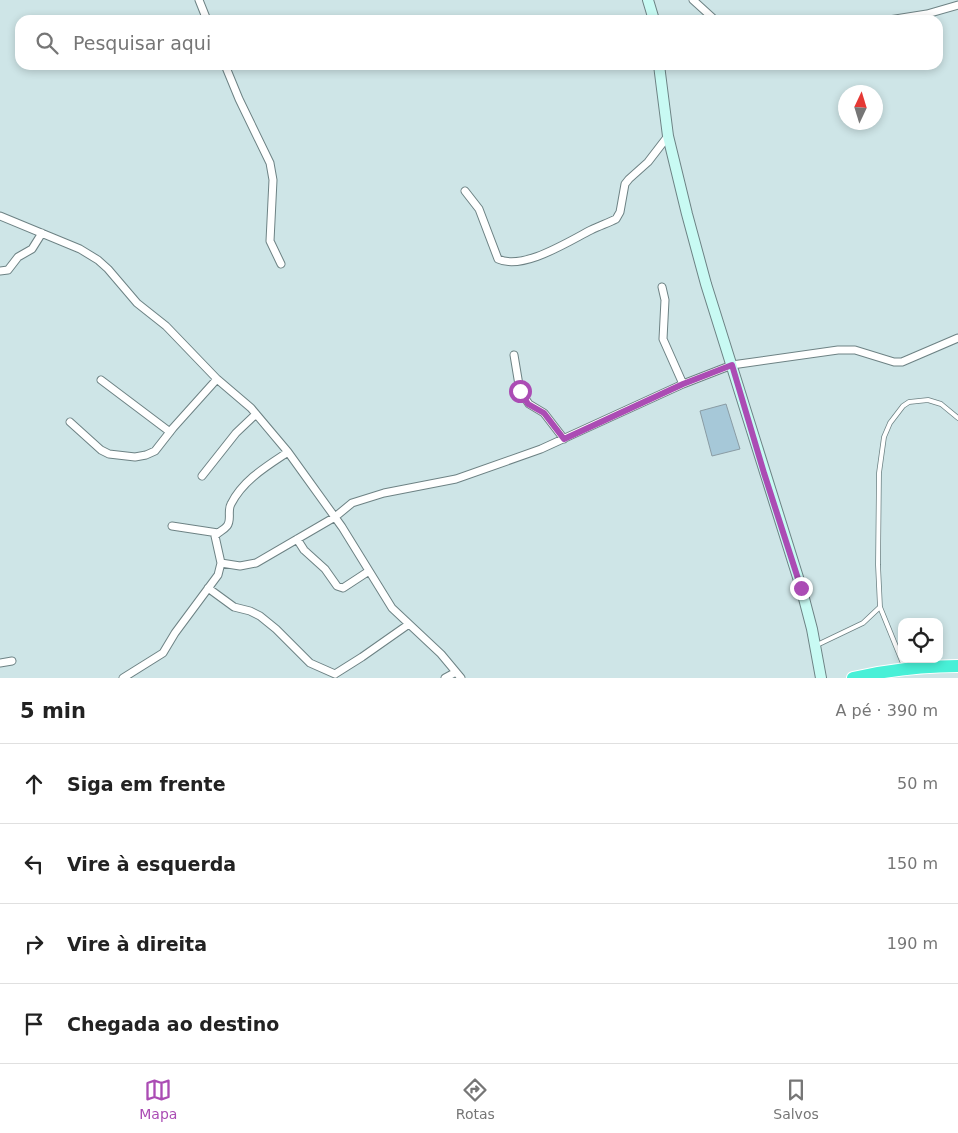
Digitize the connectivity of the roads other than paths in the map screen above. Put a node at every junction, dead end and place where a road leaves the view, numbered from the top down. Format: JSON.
{"nodes":[{"id":1,"x":199,"y":0,"type":"edge"},
{"id":2,"x":648,"y":0,"type":"edge"},
{"id":3,"x":693,"y":0,"type":"edge"},
{"id":4,"x":958,"y":5,"type":"edge"},
{"id":5,"x":205,"y":15,"type":"edge"},
{"id":6,"x":652,"y":15,"type":"edge"},
{"id":7,"x":710,"y":15,"type":"edge"},
{"id":8,"x":921,"y":15,"type":"edge"},
{"id":9,"x":227,"y":70,"type":"edge"},
{"id":10,"x":660,"y":70,"type":"edge"},
{"id":11,"x":668,"y":136,"type":"junction"},
{"id":12,"x":465,"y":191,"type":"dead end"},
{"id":13,"x":0,"y":216,"type":"edge"},
{"id":14,"x":42,"y":233,"type":"junction"},
{"id":15,"x":281,"y":264,"type":"dead end"},
{"id":16,"x":0,"y":271,"type":"edge"},
{"id":17,"x":662,"y":287,"type":"dead end"},
{"id":18,"x":958,"y":338,"type":"edge"},
{"id":19,"x":514,"y":355,"type":"dead end"},
{"id":20,"x":732,"y":365,"type":"junction"},
{"id":21,"x":217,"y":379,"type":"junction"},
{"id":22,"x":101,"y":380,"type":"dead end"},
{"id":23,"x":683,"y":384,"type":"junction"},
{"id":24,"x":256,"y":414,"type":"junction"},
{"id":25,"x":958,"y":418,"type":"edge"},
{"id":26,"x":70,"y":422,"type":"dead end"},
{"id":27,"x":170,"y":432,"type":"junction"},
{"id":28,"x":564,"y":439,"type":"junction"},
{"id":29,"x":288,"y":452,"type":"junction"},
{"id":30,"x":202,"y":476,"type":"dead end"},
{"id":31,"x":335,"y":517,"type":"junction"},
{"id":32,"x":172,"y":526,"type":"dead end"},
{"id":33,"x":218,"y":533,"type":"junction"},
{"id":34,"x":297,"y":539,"type":"junction"},
{"id":35,"x":221,"y":564,"type":"junction"},
{"id":36,"x":369,"y":571,"type":"junction"},
{"id":37,"x":208,"y":588,"type":"junction"},
{"id":38,"x":880,"y":607,"type":"junction"},
{"id":39,"x":409,"y":624,"type":"junction"},
{"id":40,"x":815,"y":646,"type":"junction"},
{"id":41,"x":12,"y":662,"type":"dead end"},
{"id":42,"x":0,"y":663,"type":"edge"},
{"id":43,"x":958,"y":666,"type":"edge"},
{"id":44,"x":905,"y":668,"type":"junction"},
{"id":45,"x":458,"y":675,"type":"edge"},
{"id":46,"x":335,"y":676,"type":"edge"},
{"id":47,"x":122,"y":678,"type":"edge"},
{"id":48,"x":445,"y":678,"type":"edge"},
{"id":49,"x":821,"y":678,"type":"edge"},
{"id":50,"x":853,"y":678,"type":"edge"}],
"edges":[{"from":1,"to":5,"type":"street"},
{"from":2,"to":6,"type":"street"},
{"from":3,"to":7,"type":"street"},
{"from":4,"to":8,"type":"street"},
{"from":9,"to":15,"type":"street"},
{"from":10,"to":11,"type":"street"},
{"from":11,"to":12,"type":"street"},
{"from":11,"to":20,"type":"street"},
{"from":13,"to":14,"type":"street"},
{"from":14,"to":16,"type":"street"},
{"from":14,"to":21,"type":"street"},
{"from":17,"to":23,"type":"street"},
{"from":18,"to":20,"type":"street"},
{"from":19,"to":28,"type":"street"},
{"from":20,"to":23,"type":"street"},
{"from":20,"to":40,"type":"street"},
{"from":21,"to":24,"type":"street"},
{"from":21,"to":27,"type":"street"},
{"from":22,"to":27,"type":"street"},
{"from":23,"to":28,"type":"street"},
{"from":24,"to":29,"type":"street"},
{"from":24,"to":30,"type":"street"},
{"from":25,"to":38,"type":"lane"},
{"from":26,"to":27,"type":"street"},
{"from":28,"to":31,"type":"street"},
{"from":29,"to":31,"type":"street"},
{"from":29,"to":33,"type":"street"},
{"from":31,"to":34,"type":"street"},
{"from":31,"to":36,"type":"street"},
{"from":32,"to":33,"type":"street"},
{"from":33,"to":35,"type":"street"},
{"from":34,"to":35,"type":"street"},
{"from":34,"to":36,"type":"street"},
{"from":35,"to":37,"type":"street"},
{"from":36,"to":39,"type":"street"},
{"from":37,"to":46,"type":"street"},
{"from":37,"to":47,"type":"street"},
{"from":38,"to":40,"type":"lane"},
{"from":38,"to":44,"type":"lane"},
{"from":39,"to":45,"type":"street"},
{"from":39,"to":46,"type":"street"},
{"from":40,"to":49,"type":"street"},
{"from":41,"to":42,"type":"street"},
{"from":43,"to":44,"type":"highway"},
{"from":44,"to":50,"type":"highway"},
{"from":45,"to":48,"type":"street"}]}
